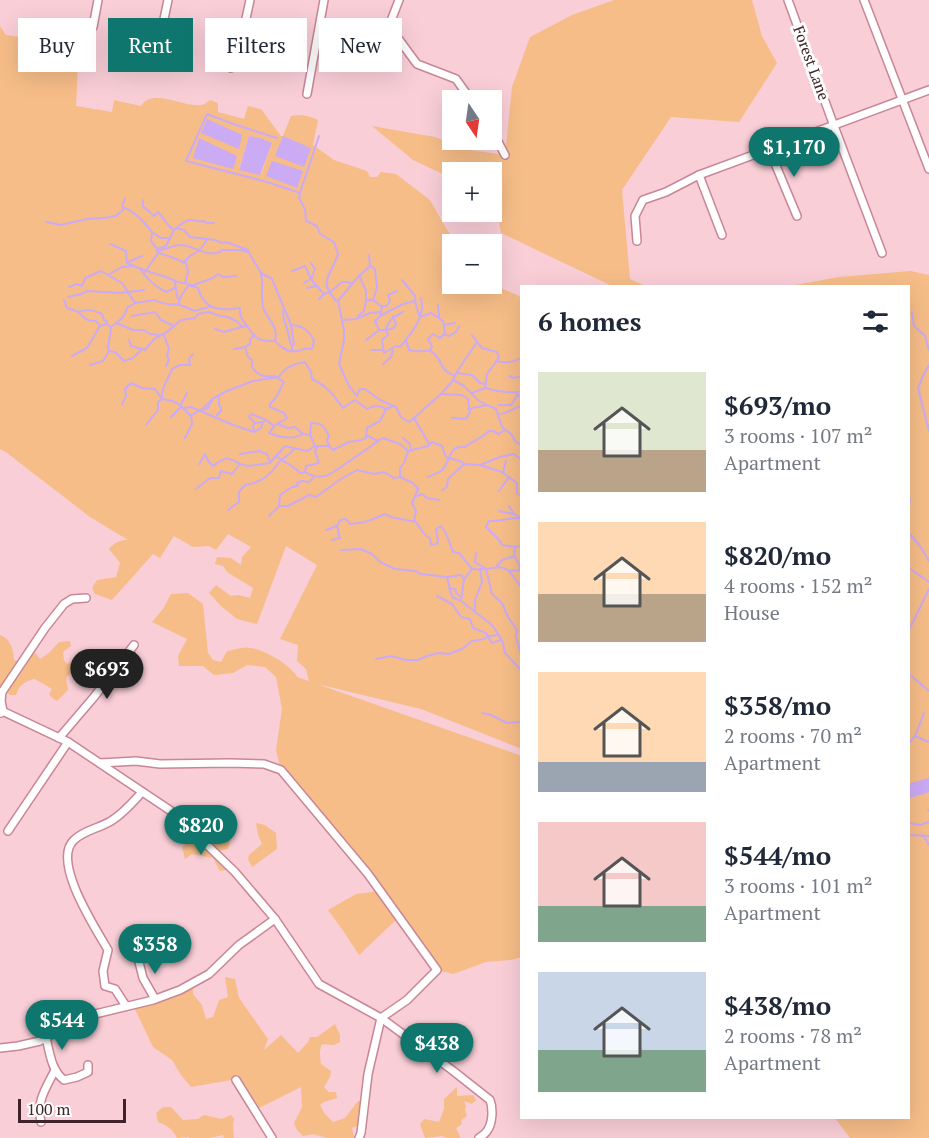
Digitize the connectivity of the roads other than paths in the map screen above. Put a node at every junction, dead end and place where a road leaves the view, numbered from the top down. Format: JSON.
{"nodes":[{"id":1,"x":98,"y":0,"type":"edge"},
{"id":2,"x":168,"y":0,"type":"edge"},
{"id":3,"x":250,"y":0,"type":"edge"},
{"id":4,"x":324,"y":0,"type":"edge"},
{"id":5,"x":399,"y":0,"type":"edge"},
{"id":6,"x":788,"y":0,"type":"edge"},
{"id":7,"x":864,"y":0,"type":"edge"},
{"id":8,"x":95,"y":18,"type":"edge"},
{"id":9,"x":164,"y":18,"type":"edge"},
{"id":10,"x":246,"y":18,"type":"edge"},
{"id":11,"x":464,"y":90,"type":"edge"},
{"id":12,"x":929,"y":90,"type":"edge"},
{"id":13,"x":307,"y":94,"type":"dead end"},
{"id":14,"x":903,"y":100,"type":"junction"},
{"id":15,"x":834,"y":126,"type":"junction"},
{"id":16,"x":502,"y":148,"type":"edge"},
{"id":17,"x":769,"y":149,"type":"junction"},
{"id":18,"x":506,"y":155,"type":"dead end"},
{"id":19,"x":929,"y":169,"type":"edge"},
{"id":20,"x":699,"y":175,"type":"junction"},
{"id":21,"x":797,"y":216,"type":"dead end"},
{"id":22,"x":722,"y":235,"type":"dead end"},
{"id":23,"x":637,"y":241,"type":"dead end"},
{"id":24,"x":882,"y":253,"type":"dead end"},
{"id":25,"x":86,"y":598,"type":"dead end"},
{"id":26,"x":134,"y":645,"type":"dead end"},
{"id":27,"x":1,"y":712,"type":"edge"},
{"id":28,"x":59,"y":738,"type":"junction"},
{"id":29,"x":68,"y":742,"type":"junction"},
{"id":30,"x":100,"y":763,"type":"junction"},
{"id":31,"x":142,"y":792,"type":"junction"},
{"id":32,"x":8,"y":831,"type":"dead end"},
{"id":33,"x":275,"y":919,"type":"junction"},
{"id":34,"x":138,"y":958,"type":"dead end"},
{"id":35,"x":155,"y":999,"type":"junction"},
{"id":36,"x":126,"y":1006,"type":"junction"},
{"id":37,"x":381,"y":1018,"type":"junction"},
{"id":38,"x":46,"y":1038,"type":"junction"},
{"id":39,"x":0,"y":1048,"type":"edge"},
{"id":40,"x":88,"y":1065,"type":"dead end"},
{"id":41,"x":54,"y":1070,"type":"junction"},
{"id":42,"x":237,"y":1080,"type":"dead end"},
{"id":43,"x":41,"y":1122,"type":"dead end"},
{"id":44,"x":361,"y":1137,"type":"edge"},
{"id":45,"x":482,"y":1137,"type":"edge"},
{"id":46,"x":272,"y":1138,"type":"edge"}],
"edges":[{"from":1,"to":8,"type":"street"},
{"from":2,"to":9,"type":"street"},
{"from":3,"to":10,"type":"street"},
{"from":4,"to":13,"type":"street"},
{"from":5,"to":11,"type":"street"},
{"from":6,"to":15,"type":"street","name":"Forest Lane"},
{"from":7,"to":14,"type":"street"},
{"from":12,"to":14,"type":"street"},
{"from":14,"to":15,"type":"street"},
{"from":14,"to":19,"type":"street"},
{"from":15,"to":17,"type":"street"},
{"from":15,"to":24,"type":"street","name":"Forest Lane"},
{"from":16,"to":18,"type":"street"},
{"from":17,"to":20,"type":"street"},
{"from":17,"to":21,"type":"street"},
{"from":20,"to":22,"type":"street"},
{"from":20,"to":23,"type":"street"},
{"from":25,"to":27,"type":"street"},
{"from":26,"to":28,"type":"street"},
{"from":27,"to":28,"type":"street"},
{"from":28,"to":29,"type":"street"},
{"from":29,"to":30,"type":"street"},
{"from":29,"to":32,"type":"street"},
{"from":30,"to":31,"type":"street"},
{"from":30,"to":37,"type":"street"},
{"from":31,"to":33,"type":"street"},
{"from":31,"to":36,"type":"street"},
{"from":33,"to":35,"type":"street"},
{"from":33,"to":37,"type":"street"},
{"from":34,"to":35,"type":"street"},
{"from":35,"to":36,"type":"street"},
{"from":36,"to":38,"type":"street"},
{"from":37,"to":44,"type":"street"},
{"from":37,"to":45,"type":"street"},
{"from":38,"to":39,"type":"street"},
{"from":38,"to":41,"type":"street"},
{"from":40,"to":41,"type":"street"},
{"from":41,"to":43,"type":"street"},
{"from":42,"to":46,"type":"street"}]}
